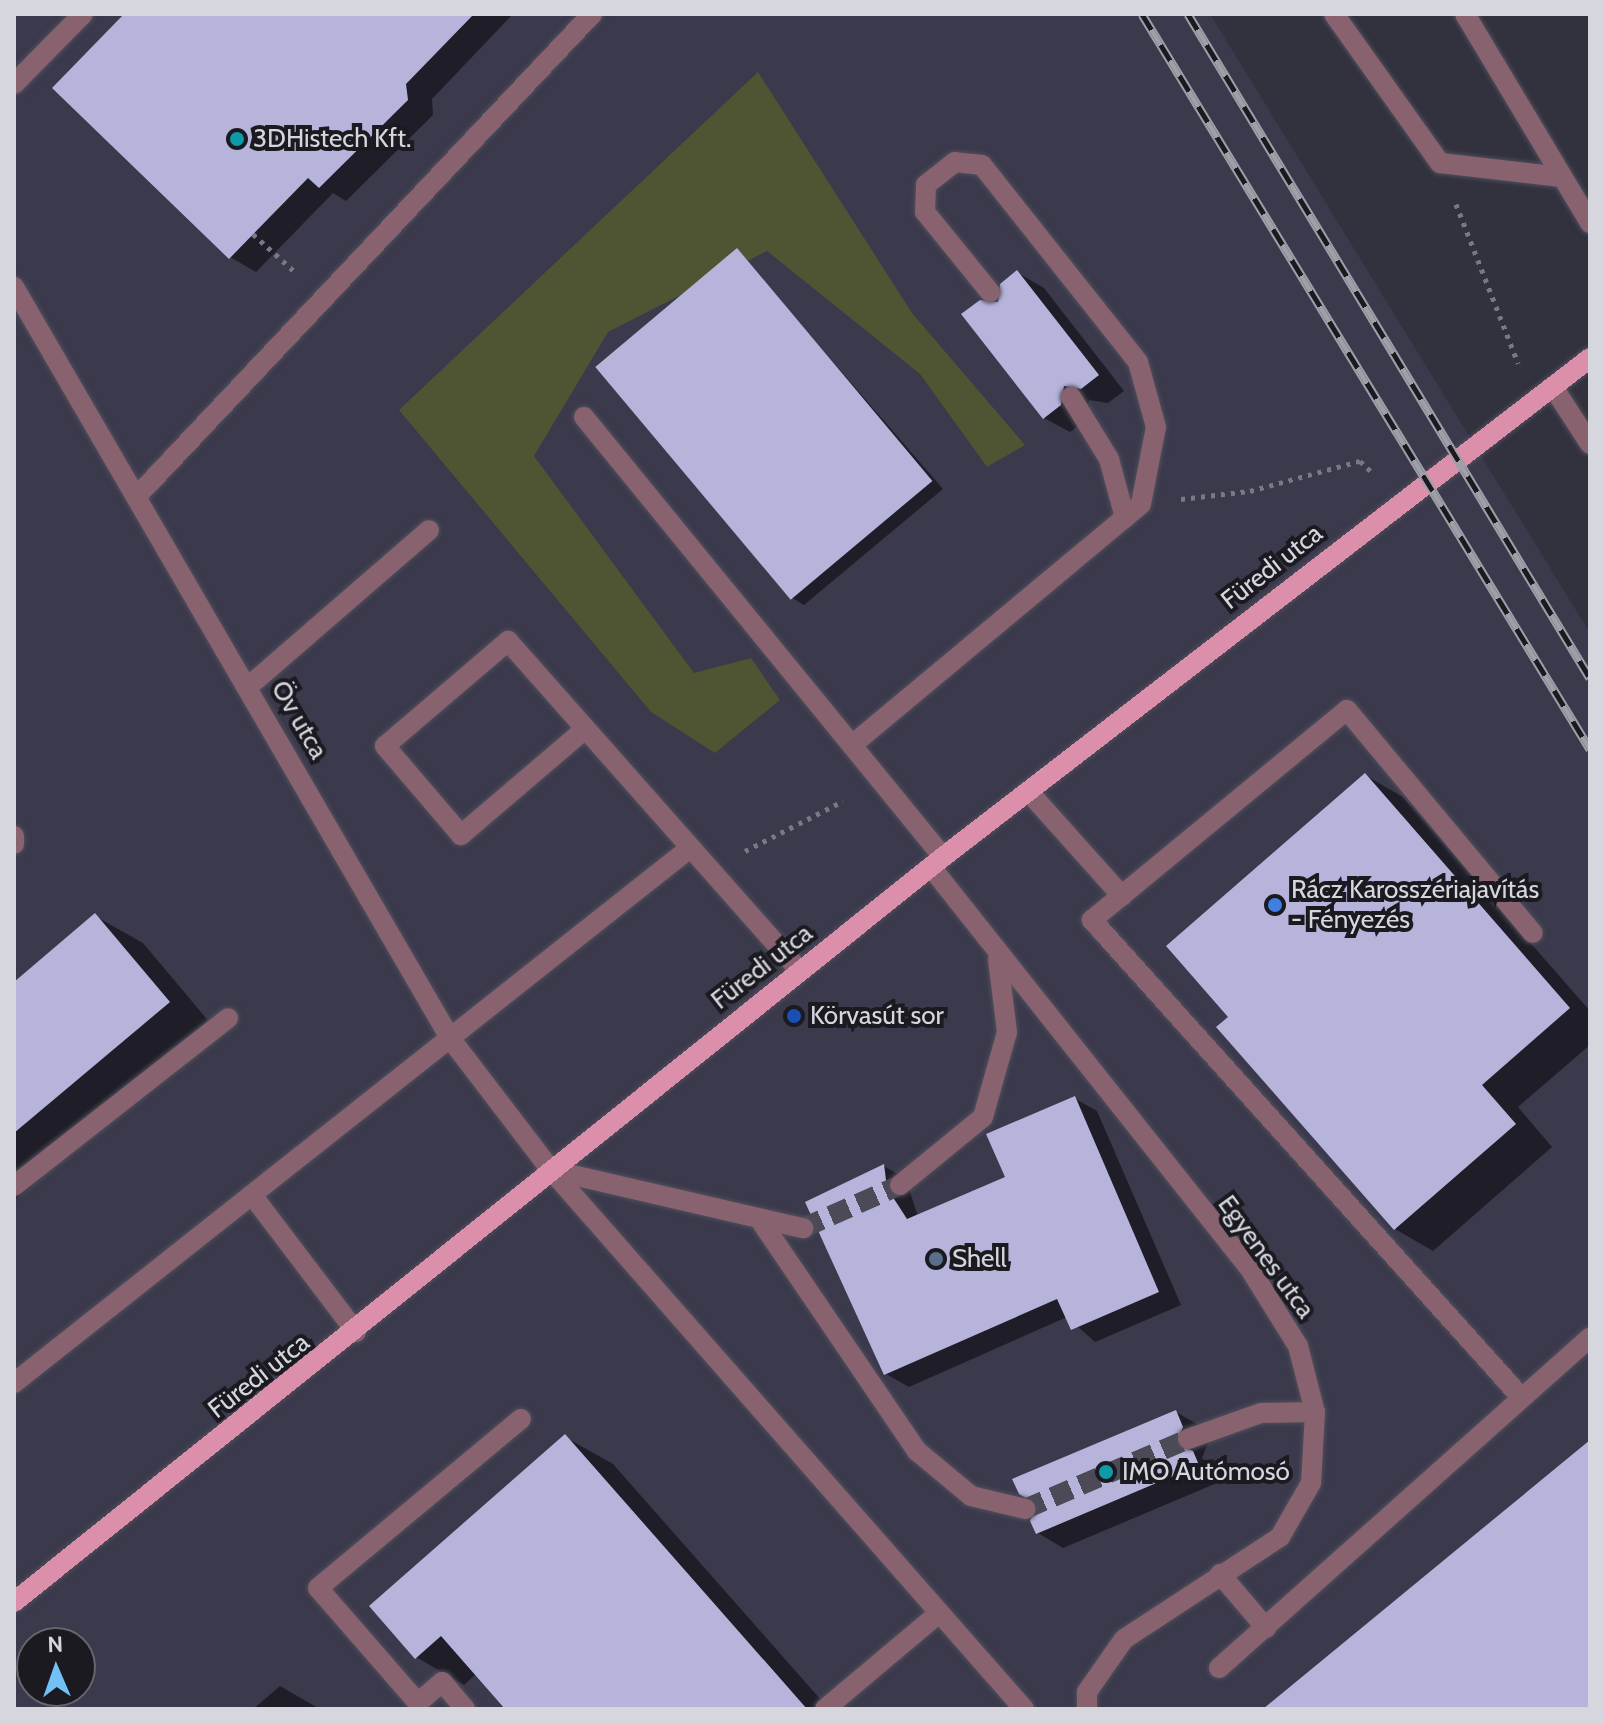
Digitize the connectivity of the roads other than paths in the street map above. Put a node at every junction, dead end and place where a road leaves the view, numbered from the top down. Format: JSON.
{"nodes":[{"id":1,"x":83,"y":14,"type":"edge"},
{"id":2,"x":592,"y":14,"type":"edge"},
{"id":3,"x":1334,"y":14,"type":"edge"},
{"id":4,"x":1465,"y":14,"type":"edge"},
{"id":5,"x":14,"y":84,"type":"edge"},
{"id":6,"x":1561,"y":177,"type":"junction"},
{"id":7,"x":1590,"y":223,"type":"edge"},
{"id":8,"x":14,"y":287,"type":"edge"},
{"id":9,"x":990,"y":292,"type":"dead end"},
{"id":10,"x":1590,"y":358,"type":"edge"},
{"id":11,"x":1553,"y":387,"type":"junction"},
{"id":12,"x":1071,"y":397,"type":"dead end"},
{"id":13,"x":584,"y":417,"type":"dead end"},
{"id":14,"x":1590,"y":444,"type":"edge"},
{"id":15,"x":140,"y":493,"type":"junction"},
{"id":16,"x":1125,"y":518,"type":"junction"},
{"id":17,"x":429,"y":530,"type":"dead end"},
{"id":18,"x":249,"y":686,"type":"junction"},
{"id":19,"x":584,"y":730,"type":"junction"},
{"id":20,"x":852,"y":745,"type":"junction"},
{"id":21,"x":1028,"y":791,"type":"junction"},
{"id":22,"x":14,"y":836,"type":"edge"},
{"id":23,"x":14,"y":844,"type":"edge"},
{"id":24,"x":690,"y":848,"type":"junction"},
{"id":25,"x":937,"y":862,"type":"junction"},
{"id":26,"x":1122,"y":896,"type":"junction"},
{"id":27,"x":1533,"y":933,"type":"dead end"},
{"id":28,"x":998,"y":960,"type":"junction"},
{"id":29,"x":799,"y":970,"type":"junction"},
{"id":30,"x":228,"y":1018,"type":"dead end"},
{"id":31,"x":450,"y":1038,"type":"junction"},
{"id":32,"x":551,"y":1170,"type":"junction"},
{"id":33,"x":900,"y":1185,"type":"tunnel mouth"},
{"id":34,"x":14,"y":1186,"type":"edge"},
{"id":35,"x":252,"y":1195,"type":"junction"},
{"id":36,"x":762,"y":1223,"type":"junction"},
{"id":37,"x":803,"y":1228,"type":"tunnel mouth"},
{"id":38,"x":356,"y":1332,"type":"junction"},
{"id":39,"x":1590,"y":1337,"type":"edge"},
{"id":40,"x":14,"y":1383,"type":"edge"},
{"id":41,"x":1521,"y":1397,"type":"junction"},
{"id":42,"x":1315,"y":1412,"type":"junction"},
{"id":43,"x":521,"y":1419,"type":"dead end"},
{"id":44,"x":1188,"y":1439,"type":"tunnel mouth"},
{"id":45,"x":1025,"y":1509,"type":"tunnel mouth"},
{"id":46,"x":1220,"y":1574,"type":"junction"},
{"id":47,"x":14,"y":1602,"type":"edge"},
{"id":48,"x":939,"y":1613,"type":"junction"},
{"id":49,"x":1266,"y":1628,"type":"junction"},
{"id":50,"x":1219,"y":1668,"type":"dead end"},
{"id":51,"x":465,"y":1709,"type":"edge"},
{"id":52,"x":825,"y":1709,"type":"edge"},
{"id":53,"x":1024,"y":1709,"type":"edge"},
{"id":54,"x":1087,"y":1709,"type":"edge"}],
"edges":[{"from":1,"to":5,"type":"street"},
{"from":2,"to":15,"type":"street"},
{"from":3,"to":6,"type":"street"},
{"from":4,"to":6,"type":"street"},
{"from":6,"to":7,"type":"street"},
{"from":8,"to":15,"type":"street","name":"Öv utca"},
{"from":9,"to":16,"type":"street"},
{"from":10,"to":11,"type":"main road","name":"Füredi utca"},
{"from":11,"to":14,"type":"street"},
{"from":11,"to":21,"type":"main road","name":"Füredi utca"},
{"from":12,"to":16,"type":"street"},
{"from":13,"to":20,"type":"street","name":"Egyenes utca"},
{"from":15,"to":18,"type":"street","name":"Öv utca"},
{"from":16,"to":20,"type":"street"},
{"from":17,"to":18,"type":"street"},
{"from":18,"to":31,"type":"street","name":"Öv utca"},
{"from":19,"to":19,"type":"street"},
{"from":19,"to":24,"type":"street"},
{"from":20,"to":25,"type":"street","name":"Egyenes utca"},
{"from":21,"to":25,"type":"main road","name":"Füredi utca"},
{"from":21,"to":26,"type":"street"},
{"from":22,"to":23,"type":"street"},
{"from":24,"to":29,"type":"street"},
{"from":24,"to":31,"type":"street"},
{"from":25,"to":28,"type":"street","name":"Egyenes utca"},
{"from":25,"to":29,"type":"main road","name":"Füredi utca"},
{"from":26,"to":27,"type":"street"},
{"from":26,"to":41,"type":"street"},
{"from":28,"to":33,"type":"street"},
{"from":28,"to":42,"type":"street","name":"Egyenes utca"},
{"from":29,"to":32,"type":"main road","name":"Füredi utca"},
{"from":30,"to":34,"type":"street"},
{"from":31,"to":32,"type":"street","name":"Öv utca"},
{"from":31,"to":35,"type":"street"},
{"from":32,"to":36,"type":"street"},
{"from":32,"to":38,"type":"main road","name":"Füredi utca"},
{"from":32,"to":48,"type":"street"},
{"from":35,"to":38,"type":"street"},
{"from":35,"to":40,"type":"street"},
{"from":36,"to":37,"type":"street"},
{"from":36,"to":45,"type":"street"},
{"from":38,"to":47,"type":"main road","name":"Füredi utca"},
{"from":39,"to":41,"type":"street"},
{"from":41,"to":49,"type":"street"},
{"from":42,"to":44,"type":"street"},
{"from":42,"to":46,"type":"street","name":"Egyenes utca"},
{"from":43,"to":51,"type":"street"},
{"from":46,"to":49,"type":"street"},
{"from":46,"to":54,"type":"street","name":"Egyenes utca"},
{"from":48,"to":52,"type":"street"},
{"from":48,"to":53,"type":"street"},
{"from":49,"to":50,"type":"street"}]}
